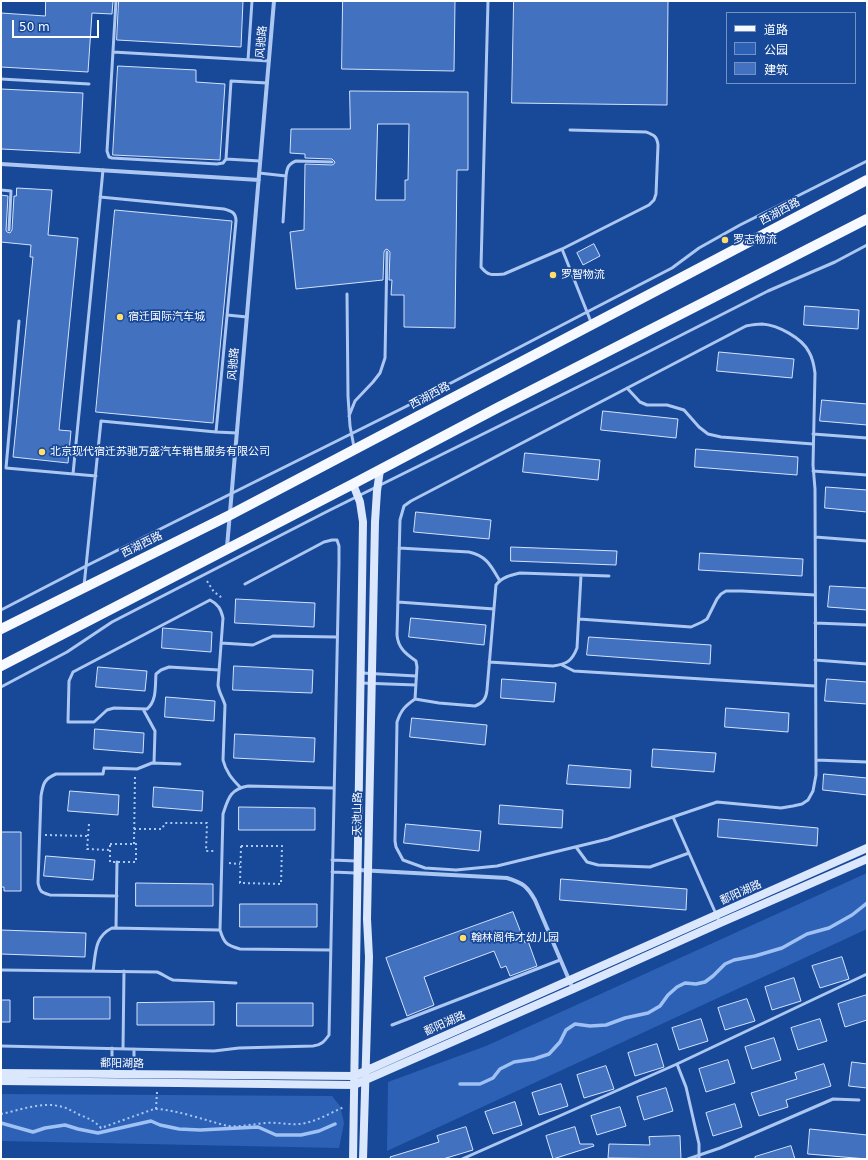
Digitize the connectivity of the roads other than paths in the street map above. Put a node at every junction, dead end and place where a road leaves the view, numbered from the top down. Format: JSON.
{"nodes":[{"id":1,"x":116,"y":1,"type":"edge"},
{"id":2,"x":252,"y":1,"type":"edge"},
{"id":3,"x":274,"y":1,"type":"edge"},
{"id":4,"x":488,"y":1,"type":"edge"},
{"id":5,"x":113,"y":52,"type":"junction"},
{"id":6,"x":248,"y":60,"type":"junction"},
{"id":7,"x":269,"y":61,"type":"junction"},
{"id":8,"x":1,"y":79,"type":"edge"},
{"id":9,"x":267,"y":83,"type":"junction"},
{"id":10,"x":89,"y":84,"type":"dead end"},
{"id":11,"x":570,"y":130,"type":"dead end"},
{"id":12,"x":226,"y":159,"type":"junction"},
{"id":13,"x":260,"y":161,"type":"junction"},
{"id":14,"x":867,"y":161,"type":"edge"},
{"id":15,"x":332,"y":162,"type":"dead end"},
{"id":16,"x":1,"y":164,"type":"edge"},
{"id":17,"x":103,"y":170,"type":"junction"},
{"id":18,"x":259,"y":173,"type":"junction"},
{"id":19,"x":286,"y":176,"type":"junction"},
{"id":20,"x":259,"y":180,"type":"junction"},
{"id":21,"x":867,"y":180,"type":"edge"},
{"id":22,"x":1,"y":190,"type":"edge"},
{"id":23,"x":100,"y":198,"type":"junction"},
{"id":24,"x":867,"y":219,"type":"edge"},
{"id":25,"x":283,"y":222,"type":"dead end"},
{"id":26,"x":9,"y":230,"type":"dead end"},
{"id":27,"x":867,"y":245,"type":"edge"},
{"id":28,"x":562,"y":249,"type":"junction"},
{"id":29,"x":387,"y":252,"type":"dead end"},
{"id":30,"x":347,"y":294,"type":"dead end"},
{"id":31,"x":587,"y":312,"type":"junction"},
{"id":32,"x":227,"y":316,"type":"junction"},
{"id":33,"x":247,"y":317,"type":"junction"},
{"id":34,"x":19,"y":321,"type":"dead end"},
{"id":35,"x":592,"y":324,"type":"junction"},
{"id":36,"x":627,"y":388,"type":"junction"},
{"id":37,"x":349,"y":416,"type":"junction"},
{"id":38,"x":216,"y":432,"type":"junction"},
{"id":39,"x":237,"y":433,"type":"junction"},
{"id":40,"x":352,"y":433,"type":"junction"},
{"id":41,"x":813,"y":434,"type":"junction"},
{"id":42,"x":867,"y":438,"type":"edge"},
{"id":43,"x":813,"y":444,"type":"junction"},
{"id":44,"x":355,"y":449,"type":"junction"},
{"id":45,"x":380,"y":470,"type":"junction"},
{"id":46,"x":813,"y":471,"type":"junction"},
{"id":47,"x":74,"y":474,"type":"junction"},
{"id":48,"x":96,"y":476,"type":"junction"},
{"id":49,"x":867,"y":476,"type":"edge"},
{"id":50,"x":353,"y":484,"type":"junction"},
{"id":51,"x":377,"y":486,"type":"junction"},
{"id":52,"x":232,"y":493,"type":"junction"},
{"id":53,"x":358,"y":496,"type":"junction"},
{"id":54,"x":230,"y":515,"type":"junction"},
{"id":55,"x":815,"y":537,"type":"junction"},
{"id":56,"x":867,"y":541,"type":"edge"},
{"id":57,"x":399,"y":548,"type":"junction"},
{"id":58,"x":227,"y":550,"type":"junction"},
{"id":59,"x":86,"y":566,"type":"junction"},
{"id":60,"x":581,"y":575,"type":"junction"},
{"id":61,"x":609,"y":576,"type":"dead end"},
{"id":62,"x":500,"y":581,"type":"junction"},
{"id":63,"x":244,"y":584,"type":"dead end"},
{"id":64,"x":84,"y":588,"type":"junction"},
{"id":65,"x":815,"y":595,"type":"junction"},
{"id":66,"x":398,"y":602,"type":"junction"},
{"id":67,"x":494,"y":609,"type":"junction"},
{"id":68,"x":1,"y":610,"type":"edge"},
{"id":69,"x":579,"y":619,"type":"junction"},
{"id":70,"x":815,"y":623,"type":"junction"},
{"id":71,"x":867,"y":625,"type":"edge"},
{"id":72,"x":1,"y":629,"type":"edge"},
{"id":73,"x":337,"y":637,"type":"junction"},
{"id":74,"x":221,"y":643,"type":"junction"},
{"id":75,"x":815,"y":660,"type":"junction"},
{"id":76,"x":489,"y":662,"type":"junction"},
{"id":77,"x":867,"y":664,"type":"edge"},
{"id":78,"x":562,"y":665,"type":"junction"},
{"id":79,"x":1,"y":666,"type":"edge"},
{"id":80,"x":219,"y":670,"type":"junction"},
{"id":81,"x":361,"y":673,"type":"junction"},
{"id":82,"x":372,"y":673,"type":"junction"},
{"id":83,"x":416,"y":676,"type":"junction"},
{"id":84,"x":361,"y":683,"type":"junction"},
{"id":85,"x":372,"y":683,"type":"junction"},
{"id":86,"x":416,"y":685,"type":"junction"},
{"id":87,"x":815,"y":686,"type":"junction"},
{"id":88,"x":1,"y":687,"type":"edge"},
{"id":89,"x":415,"y":699,"type":"junction"},
{"id":90,"x":143,"y":709,"type":"junction"},
{"id":91,"x":816,"y":760,"type":"junction"},
{"id":92,"x":867,"y":762,"type":"edge"},
{"id":93,"x":154,"y":763,"type":"junction"},
{"id":94,"x":180,"y":764,"type":"dead end"},
{"id":95,"x":240,"y":787,"type":"junction"},
{"id":96,"x":333,"y":788,"type":"junction"},
{"id":97,"x":673,"y":817,"type":"junction"},
{"id":98,"x":576,"y":847,"type":"junction"},
{"id":99,"x":867,"y":848,"type":"edge"},
{"id":100,"x":689,"y":853,"type":"junction"},
{"id":101,"x":867,"y":859,"type":"edge"},
{"id":102,"x":332,"y":860,"type":"junction"},
{"id":103,"x":117,"y":862,"type":"road end"},
{"id":104,"x":358,"y":862,"type":"junction"},
{"id":105,"x":368,"y":871,"type":"junction"},
{"id":106,"x":332,"y":872,"type":"junction"},
{"id":107,"x":358,"y":872,"type":"junction"},
{"id":108,"x":117,"y":896,"type":"junction"},
{"id":109,"x":718,"y":919,"type":"junction"},
{"id":110,"x":116,"y":928,"type":"junction"},
{"id":111,"x":220,"y":930,"type":"junction"},
{"id":112,"x":330,"y":950,"type":"junction"},
{"id":113,"x":560,"y":960,"type":"junction"},
{"id":114,"x":1,"y":970,"type":"edge"},
{"id":115,"x":93,"y":971,"type":"junction"},
{"id":116,"x":124,"y":971,"type":"junction"},
{"id":117,"x":867,"y":974,"type":"edge"},
{"id":118,"x":236,"y":983,"type":"dead end"},
{"id":119,"x":571,"y":985,"type":"junction"},
{"id":120,"x":392,"y":1025,"type":"dead end"},
{"id":121,"x":1,"y":1046,"type":"edge"},
{"id":122,"x":112,"y":1048,"type":"junction"},
{"id":123,"x":123,"y":1049,"type":"junction"},
{"id":124,"x":134,"y":1049,"type":"junction"},
{"id":125,"x":677,"y":1064,"type":"junction"},
{"id":126,"x":365,"y":1071,"type":"junction"},
{"id":127,"x":1,"y":1073,"type":"edge"},
{"id":128,"x":354,"y":1076,"type":"junction"},
{"id":129,"x":112,"y":1078,"type":"junction"},
{"id":130,"x":134,"y":1079,"type":"junction"},
{"id":131,"x":1,"y":1081,"type":"edge"},
{"id":132,"x":365,"y":1081,"type":"junction"},
{"id":133,"x":354,"y":1085,"type":"junction"},
{"id":134,"x":859,"y":1100,"type":"dead end"},
{"id":135,"x":699,"y":1157,"type":"edge"},
{"id":136,"x":353,"y":1159,"type":"edge"},
{"id":137,"x":363,"y":1159,"type":"edge"},
{"id":138,"x":462,"y":1159,"type":"edge"},
{"id":139,"x":688,"y":1159,"type":"edge"}],
"edges":[{"from":1,"to":5,"type":"lane"},
{"from":2,"to":6,"type":"lane"},
{"from":3,"to":7,"type":"street","name":"风驰路"},
{"from":4,"to":28,"type":"lane"},
{"from":5,"to":6,"type":"lane"},
{"from":5,"to":12,"type":"lane"},
{"from":6,"to":7,"type":"lane"},
{"from":7,"to":9,"type":"street","name":"风驰路"},
{"from":8,"to":10,"type":"lane"},
{"from":9,"to":12,"type":"lane"},
{"from":9,"to":13,"type":"street","name":"风驰路"},
{"from":11,"to":28,"type":"lane"},
{"from":12,"to":13,"type":"lane"},
{"from":13,"to":18,"type":"street","name":"风驰路"},
{"from":14,"to":31,"type":"lane"},
{"from":15,"to":19,"type":"lane"},
{"from":16,"to":17,"type":"street"},
{"from":17,"to":20,"type":"street"},
{"from":17,"to":23,"type":"lane"},
{"from":18,"to":19,"type":"lane"},
{"from":18,"to":20,"type":"street","name":"风驰路"},
{"from":19,"to":25,"type":"lane"},
{"from":20,"to":33,"type":"street","name":"风驰路"},
{"from":21,"to":35,"type":"main road","name":"西湖西路"},
{"from":22,"to":26,"type":"lane"},
{"from":23,"to":32,"type":"lane"},
{"from":23,"to":47,"type":"lane"},
{"from":24,"to":45,"type":"main road"},
{"from":27,"to":51,"type":"lane"},
{"from":28,"to":31,"type":"lane"},
{"from":29,"to":37,"type":"lane"},
{"from":30,"to":37,"type":"lane"},
{"from":31,"to":35,"type":"lane"},
{"from":31,"to":40,"type":"lane"},
{"from":32,"to":33,"type":"lane"},
{"from":32,"to":38,"type":"lane"},
{"from":33,"to":39,"type":"street","name":"风驰路"},
{"from":34,"to":47,"type":"lane"},
{"from":35,"to":44,"type":"main road","name":"西湖西路"},
{"from":36,"to":41,"type":"lane"},
{"from":36,"to":43,"type":"lane"},
{"from":36,"to":57,"type":"lane"},
{"from":37,"to":40,"type":"lane"},
{"from":38,"to":39,"type":"lane"},
{"from":38,"to":48,"type":"lane"},
{"from":39,"to":52,"type":"street","name":"风驰路"},
{"from":40,"to":44,"type":"lane"},
{"from":40,"to":52,"type":"lane"},
{"from":41,"to":42,"type":"lane"},
{"from":41,"to":43,"type":"lane"},
{"from":43,"to":46,"type":"lane"},
{"from":44,"to":54,"type":"main road","name":"西湖西路"},
{"from":45,"to":50,"type":"main road"},
{"from":45,"to":51,"type":"street","name":"天池山路"},
{"from":46,"to":49,"type":"lane"},
{"from":46,"to":55,"type":"lane"},
{"from":47,"to":48,"type":"lane"},
{"from":48,"to":59,"type":"lane"},
{"from":50,"to":53,"type":"street","name":"天池山路"},
{"from":50,"to":58,"type":"main road"},
{"from":51,"to":53,"type":"lane"},
{"from":51,"to":82,"type":"street","name":"天池山路"},
{"from":52,"to":54,"type":"street","name":"风驰路"},
{"from":52,"to":59,"type":"lane"},
{"from":53,"to":81,"type":"street","name":"天池山路"},
{"from":53,"to":88,"type":"lane"},
{"from":54,"to":58,"type":"street","name":"风驰路"},
{"from":54,"to":64,"type":"main road","name":"西湖西路"},
{"from":55,"to":56,"type":"lane"},
{"from":55,"to":65,"type":"lane"},
{"from":57,"to":62,"type":"lane"},
{"from":57,"to":66,"type":"lane"},
{"from":58,"to":79,"type":"main road"},
{"from":59,"to":64,"type":"lane"},
{"from":59,"to":68,"type":"lane"},
{"from":60,"to":61,"type":"lane"},
{"from":60,"to":62,"type":"lane"},
{"from":60,"to":69,"type":"lane"},
{"from":62,"to":67,"type":"lane"},
{"from":63,"to":73,"type":"lane"},
{"from":64,"to":72,"type":"main road","name":"西湖西路"},
{"from":65,"to":69,"type":"lane"},
{"from":65,"to":70,"type":"lane"},
{"from":66,"to":67,"type":"lane"},
{"from":66,"to":83,"type":"lane"},
{"from":67,"to":76,"type":"lane"},
{"from":69,"to":78,"type":"lane"},
{"from":70,"to":71,"type":"lane"},
{"from":70,"to":75,"type":"lane"},
{"from":73,"to":74,"type":"lane"},
{"from":73,"to":96,"type":"lane"},
{"from":74,"to":80,"type":"lane"},
{"from":74,"to":90,"type":"lane"},
{"from":75,"to":77,"type":"lane"},
{"from":75,"to":87,"type":"lane"},
{"from":76,"to":78,"type":"lane"},
{"from":76,"to":89,"type":"lane"},
{"from":78,"to":87,"type":"lane"},
{"from":80,"to":90,"type":"lane"},
{"from":80,"to":95,"type":"lane"},
{"from":81,"to":82,"type":"lane"},
{"from":81,"to":84,"type":"street","name":"天池山路"},
{"from":82,"to":83,"type":"lane"},
{"from":82,"to":85,"type":"street","name":"天池山路"},
{"from":83,"to":86,"type":"lane"},
{"from":84,"to":85,"type":"lane"},
{"from":84,"to":104,"type":"street","name":"天池山路"},
{"from":85,"to":86,"type":"lane"},
{"from":85,"to":105,"type":"street","name":"天池山路"},
{"from":86,"to":89,"type":"lane"},
{"from":87,"to":91,"type":"lane"},
{"from":89,"to":98,"type":"lane"},
{"from":90,"to":93,"type":"lane"},
{"from":91,"to":92,"type":"lane"},
{"from":91,"to":97,"type":"lane"},
{"from":93,"to":94,"type":"lane"},
{"from":93,"to":108,"type":"lane"},
{"from":95,"to":96,"type":"lane"},
{"from":95,"to":111,"type":"lane"},
{"from":96,"to":102,"type":"lane"},
{"from":97,"to":98,"type":"lane"},
{"from":97,"to":100,"type":"lane"},
{"from":98,"to":100,"type":"lane"},
{"from":99,"to":109,"type":"street","name":"鄱阳湖路"},
{"from":100,"to":109,"type":"lane"},
{"from":101,"to":109,"type":"street","name":"鄱阳湖路"},
{"from":102,"to":104,"type":"lane"},
{"from":102,"to":106,"type":"lane"},
{"from":103,"to":108,"type":"lane"},
{"from":104,"to":107,"type":"street","name":"天池山路"},
{"from":105,"to":107,"type":"street"},
{"from":105,"to":113,"type":"street"},
{"from":105,"to":126,"type":"street","name":"天池山路"},
{"from":106,"to":107,"type":"lane"},
{"from":106,"to":112,"type":"lane"},
{"from":107,"to":128,"type":"street","name":"天池山路"},
{"from":108,"to":110,"type":"lane"},
{"from":109,"to":119,"type":"street","name":"鄱阳湖路"},
{"from":110,"to":111,"type":"lane"},
{"from":110,"to":115,"type":"lane"},
{"from":111,"to":112,"type":"lane"},
{"from":112,"to":124,"type":"lane"},
{"from":113,"to":119,"type":"street"},
{"from":113,"to":120,"type":"lane"},
{"from":114,"to":115,"type":"lane"},
{"from":115,"to":116,"type":"lane"},
{"from":116,"to":118,"type":"lane"},
{"from":116,"to":123,"type":"lane"},
{"from":117,"to":125,"type":"lane"},
{"from":119,"to":126,"type":"street","name":"鄱阳湖路"},
{"from":119,"to":132,"type":"street","name":"鄱阳湖路"},
{"from":121,"to":122,"type":"lane"},
{"from":122,"to":123,"type":"lane"},
{"from":122,"to":129,"type":"lane"},
{"from":123,"to":124,"type":"lane"},
{"from":124,"to":130,"type":"lane"},
{"from":125,"to":135,"type":"lane"},
{"from":125,"to":138,"type":"lane"},
{"from":126,"to":128,"type":"street","name":"鄱阳湖路"},
{"from":126,"to":132,"type":"street","name":"天池山路"},
{"from":127,"to":129,"type":"street","name":"鄱阳湖路"},
{"from":128,"to":130,"type":"street","name":"鄱阳湖路"},
{"from":128,"to":133,"type":"street","name":"天池山路"},
{"from":129,"to":130,"type":"street","name":"鄱阳湖路"},
{"from":129,"to":131,"type":"street","name":"鄱阳湖路"},
{"from":130,"to":133,"type":"street","name":"鄱阳湖路"},
{"from":132,"to":133,"type":"street","name":"鄱阳湖路"},
{"from":132,"to":137,"type":"street","name":"天池山路"},
{"from":133,"to":136,"type":"street","name":"天池山路"},
{"from":134,"to":135,"type":"lane"},
{"from":135,"to":139,"type":"lane"}]}
